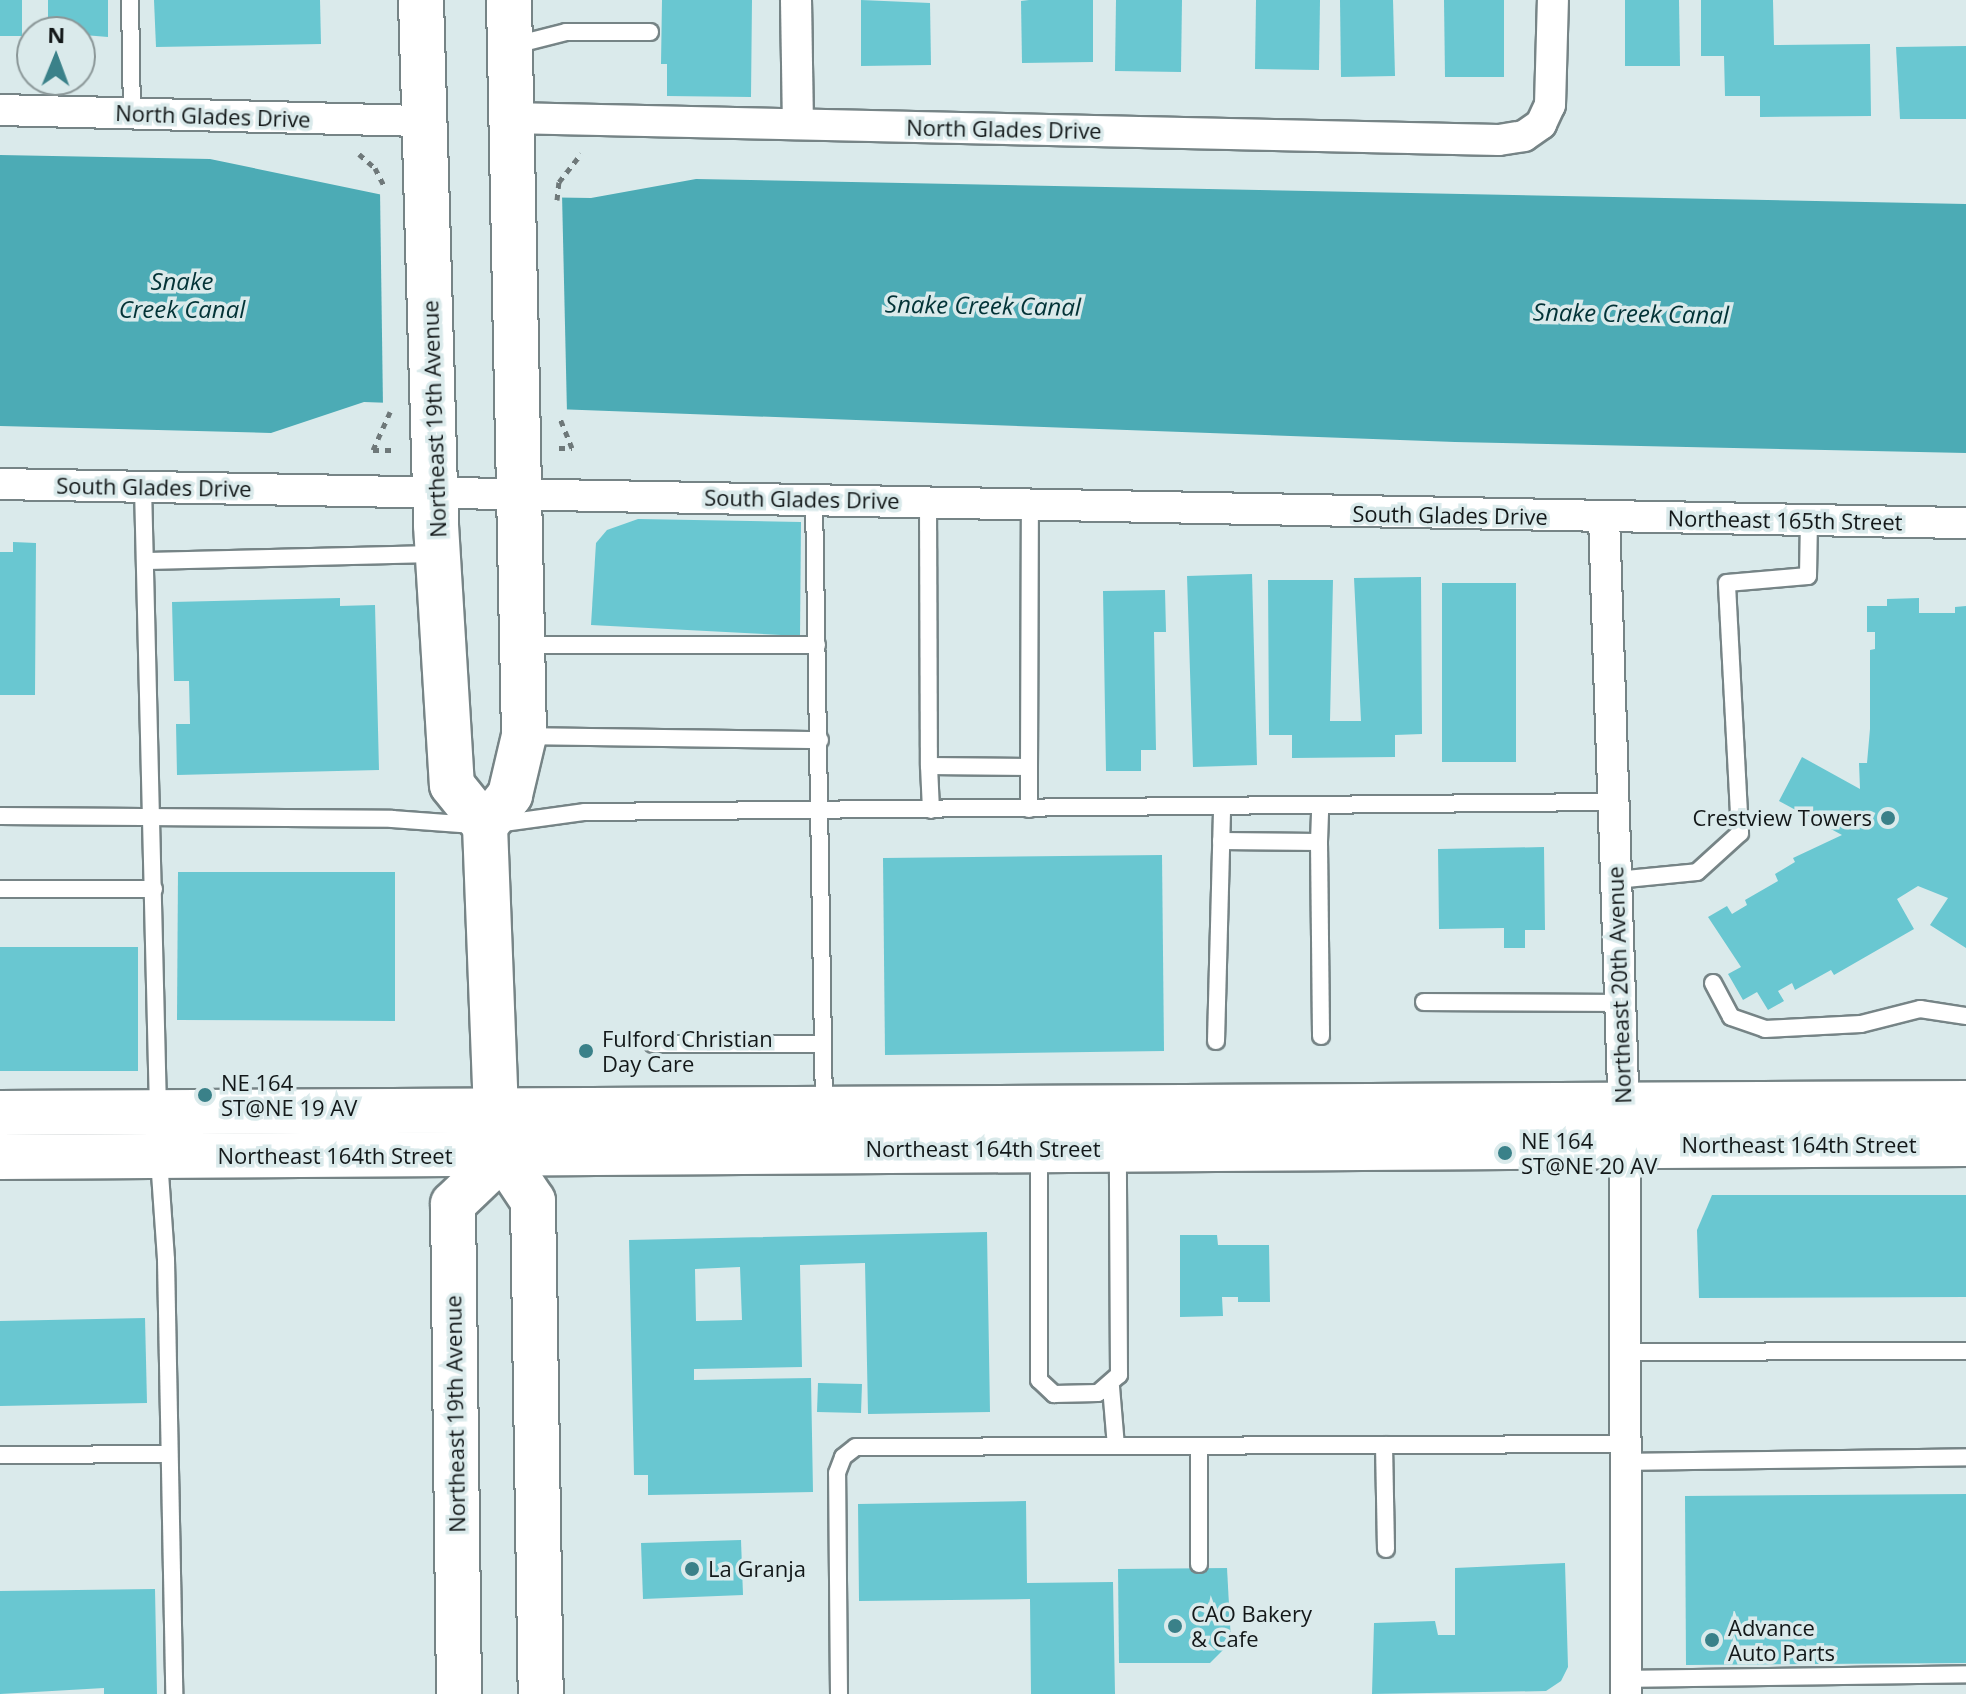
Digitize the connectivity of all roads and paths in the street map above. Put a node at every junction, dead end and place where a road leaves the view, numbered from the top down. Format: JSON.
{"nodes":[{"id":1,"x":130,"y":0,"type":"edge"},
{"id":2,"x":421,"y":0,"type":"edge"},
{"id":3,"x":509,"y":0,"type":"edge"},
{"id":4,"x":796,"y":0,"type":"edge"},
{"id":5,"x":1553,"y":0,"type":"edge"},
{"id":6,"x":650,"y":32,"type":"dead end"},
{"id":7,"x":510,"y":46,"type":"junction"},
{"id":8,"x":0,"y":110,"type":"edge"},
{"id":9,"x":132,"y":114,"type":"junction"},
{"id":10,"x":510,"y":118,"type":"junction"},
{"id":11,"x":426,"y":121,"type":"junction"},
{"id":12,"x":798,"y":124,"type":"junction"},
{"id":13,"x":538,"y":415,"type":"junction"},
{"id":14,"x":389,"y":416,"type":"dead end"},
{"id":15,"x":572,"y":448,"type":"dead end"},
{"id":16,"x":373,"y":450,"type":"dead end"},
{"id":17,"x":0,"y":484,"type":"edge"},
{"id":18,"x":143,"y":487,"type":"junction"},
{"id":19,"x":435,"y":493,"type":"junction"},
{"id":20,"x":519,"y":494,"type":"junction"},
{"id":21,"x":814,"y":499,"type":"junction"},
{"id":22,"x":928,"y":502,"type":"junction"},
{"id":23,"x":1030,"y":504,"type":"junction"},
{"id":24,"x":1604,"y":517,"type":"junction"},
{"id":25,"x":1809,"y":519,"type":"junction"},
{"id":26,"x":1966,"y":523,"type":"edge"},
{"id":27,"x":438,"y":554,"type":"junction"},
{"id":28,"x":145,"y":561,"type":"junction"},
{"id":29,"x":522,"y":645,"type":"junction"},
{"id":30,"x":817,"y":645,"type":"junction"},
{"id":31,"x":524,"y":736,"type":"junction"},
{"id":32,"x":820,"y":740,"type":"junction"},
{"id":33,"x":929,"y":766,"type":"junction"},
{"id":34,"x":1029,"y":767,"type":"junction"},
{"id":35,"x":1614,"y":802,"type":"junction"},
{"id":36,"x":1320,"y":806,"type":"junction"},
{"id":37,"x":1222,"y":807,"type":"junction"},
{"id":38,"x":1029,"y":809,"type":"junction"},
{"id":39,"x":931,"y":810,"type":"junction"},
{"id":40,"x":821,"y":811,"type":"junction"},
{"id":41,"x":152,"y":815,"type":"junction"},
{"id":42,"x":0,"y":816,"type":"edge"},
{"id":43,"x":485,"y":826,"type":"junction"},
{"id":44,"x":1221,"y":841,"type":"junction"},
{"id":45,"x":1319,"y":842,"type":"junction"},
{"id":46,"x":1616,"y":880,"type":"junction"},
{"id":47,"x":0,"y":889,"type":"edge"},
{"id":48,"x":154,"y":889,"type":"junction"},
{"id":49,"x":1713,"y":983,"type":"dead end"},
{"id":50,"x":1424,"y":1002,"type":"dead end"},
{"id":51,"x":1620,"y":1003,"type":"junction"},
{"id":52,"x":1966,"y":1016,"type":"edge"},
{"id":53,"x":1321,"y":1036,"type":"dead end"},
{"id":54,"x":1216,"y":1041,"type":"dead end"},
{"id":55,"x":653,"y":1044,"type":"dead end"},
{"id":56,"x":823,"y":1044,"type":"junction"},
{"id":57,"x":1966,"y":1103,"type":"edge"},
{"id":58,"x":824,"y":1108,"type":"junction"},
{"id":59,"x":496,"y":1109,"type":"junction"},
{"id":60,"x":0,"y":1113,"type":"edge"},
{"id":61,"x":159,"y":1113,"type":"junction"},
{"id":62,"x":1624,"y":1127,"type":"junction"},
{"id":63,"x":1966,"y":1144,"type":"edge"},
{"id":64,"x":1118,"y":1148,"type":"junction"},
{"id":65,"x":1039,"y":1149,"type":"junction"},
{"id":66,"x":824,"y":1151,"type":"junction"},
{"id":67,"x":503,"y":1156,"type":"junction"},
{"id":68,"x":0,"y":1157,"type":"edge"},
{"id":69,"x":159,"y":1158,"type":"junction"},
{"id":70,"x":1966,"y":1351,"type":"edge"},
{"id":71,"x":1626,"y":1352,"type":"junction"},
{"id":72,"x":1111,"y":1387,"type":"junction"},
{"id":73,"x":1384,"y":1445,"type":"junction"},
{"id":74,"x":1116,"y":1446,"type":"junction"},
{"id":75,"x":1199,"y":1446,"type":"junction"},
{"id":76,"x":1626,"y":1453,"type":"junction"},
{"id":77,"x":169,"y":1454,"type":"junction"},
{"id":78,"x":0,"y":1455,"type":"edge"},
{"id":79,"x":1966,"y":1457,"type":"edge"},
{"id":80,"x":1386,"y":1549,"type":"dead end"},
{"id":81,"x":1199,"y":1564,"type":"dead end"},
{"id":82,"x":1966,"y":1674,"type":"edge"},
{"id":83,"x":1626,"y":1687,"type":"edge"},
{"id":84,"x":174,"y":1694,"type":"edge"},
{"id":85,"x":459,"y":1694,"type":"edge"},
{"id":86,"x":541,"y":1694,"type":"edge"},
{"id":87,"x":839,"y":1694,"type":"edge"}],
"edges":[{"from":1,"to":9,"type":"lane"},
{"from":2,"to":11,"type":"street","name":"Northeast 19th Avenue"},
{"from":3,"to":7,"type":"street"},
{"from":4,"to":12,"type":"street"},
{"from":5,"to":12,"type":"street","name":"North Glades Drive"},
{"from":6,"to":7,"type":"lane"},
{"from":7,"to":10,"type":"street"},
{"from":8,"to":9,"type":"street","name":"North Glades Drive"},
{"from":9,"to":11,"type":"street","name":"North Glades Drive"},
{"from":10,"to":12,"type":"street","name":"North Glades Drive"},
{"from":10,"to":13,"type":"street"},
{"from":11,"to":19,"type":"street","name":"Northeast 19th Avenue"},
{"from":13,"to":15,"type":"path"},
{"from":13,"to":20,"type":"street"},
{"from":14,"to":16,"type":"path"},
{"from":17,"to":18,"type":"street","name":"South Glades Drive"},
{"from":18,"to":19,"type":"street","name":"South Glades Drive"},
{"from":18,"to":28,"type":"lane"},
{"from":19,"to":20,"type":"street","name":"South Glades Drive"},
{"from":19,"to":27,"type":"street","name":"Northeast 19th Avenue"},
{"from":20,"to":21,"type":"street","name":"South Glades Drive"},
{"from":20,"to":29,"type":"street"},
{"from":21,"to":22,"type":"street","name":"South Glades Drive"},
{"from":21,"to":30,"type":"lane"},
{"from":22,"to":23,"type":"street","name":"South Glades Drive"},
{"from":22,"to":33,"type":"lane"},
{"from":23,"to":24,"type":"street","name":"South Glades Drive"},
{"from":23,"to":34,"type":"lane"},
{"from":24,"to":25,"type":"street","name":"Northeast 165th Street"},
{"from":24,"to":35,"type":"street","name":"Northeast 20th Avenue"},
{"from":25,"to":26,"type":"street","name":"Northeast 165th Street"},
{"from":25,"to":46,"type":"lane"},
{"from":27,"to":28,"type":"lane"},
{"from":27,"to":43,"type":"street","name":"Northeast 19th Avenue"},
{"from":28,"to":41,"type":"lane"},
{"from":29,"to":30,"type":"lane"},
{"from":29,"to":31,"type":"street"},
{"from":30,"to":32,"type":"lane"},
{"from":31,"to":32,"type":"lane"},
{"from":31,"to":43,"type":"street"},
{"from":32,"to":40,"type":"lane"},
{"from":33,"to":34,"type":"lane"},
{"from":33,"to":39,"type":"lane"},
{"from":34,"to":38,"type":"lane"},
{"from":35,"to":36,"type":"lane"},
{"from":35,"to":46,"type":"street","name":"Northeast 20th Avenue"},
{"from":36,"to":37,"type":"lane"},
{"from":36,"to":45,"type":"lane"},
{"from":37,"to":38,"type":"lane"},
{"from":37,"to":44,"type":"lane"},
{"from":38,"to":39,"type":"lane"},
{"from":39,"to":40,"type":"lane"},
{"from":40,"to":43,"type":"lane"},
{"from":40,"to":56,"type":"lane"},
{"from":41,"to":42,"type":"lane"},
{"from":41,"to":43,"type":"lane"},
{"from":41,"to":48,"type":"lane"},
{"from":43,"to":59,"type":"street"},
{"from":44,"to":45,"type":"lane"},
{"from":44,"to":54,"type":"lane"},
{"from":45,"to":53,"type":"lane"},
{"from":46,"to":51,"type":"street","name":"Northeast 20th Avenue"},
{"from":47,"to":48,"type":"lane"},
{"from":48,"to":61,"type":"lane"},
{"from":49,"to":52,"type":"lane"},
{"from":50,"to":51,"type":"lane"},
{"from":51,"to":62,"type":"street","name":"Northeast 20th Avenue"},
{"from":55,"to":56,"type":"lane"},
{"from":56,"to":58,"type":"lane"},
{"from":57,"to":62,"type":"street","name":"Northeast 164th Street"},
{"from":58,"to":59,"type":"street","name":"Northeast 164th Street"},
{"from":58,"to":62,"type":"street","name":"Northeast 164th Street"},
{"from":58,"to":66,"type":"street"},
{"from":59,"to":61,"type":"street","name":"Northeast 164th Street"},
{"from":59,"to":67,"type":"street"},
{"from":60,"to":61,"type":"street","name":"Northeast 164th Street"},
{"from":62,"to":63,"type":"street","name":"Northeast 164th Street"},
{"from":62,"to":64,"type":"street","name":"Northeast 164th Street"},
{"from":62,"to":71,"type":"street","name":"Northeast 20th Avenue"},
{"from":64,"to":65,"type":"street","name":"Northeast 164th Street"},
{"from":64,"to":72,"type":"lane"},
{"from":65,"to":66,"type":"street","name":"Northeast 164th Street"},
{"from":65,"to":72,"type":"lane"},
{"from":66,"to":67,"type":"street","name":"Northeast 164th Street"},
{"from":67,"to":69,"type":"street","name":"Northeast 164th Street"},
{"from":67,"to":85,"type":"street","name":"Northeast 19th Avenue"},
{"from":67,"to":86,"type":"street"},
{"from":68,"to":69,"type":"street","name":"Northeast 164th Street"},
{"from":69,"to":77,"type":"lane"},
{"from":70,"to":71,"type":"lane"},
{"from":71,"to":76,"type":"street","name":"Northeast 20th Avenue"},
{"from":72,"to":74,"type":"lane"},
{"from":73,"to":75,"type":"lane"},
{"from":73,"to":76,"type":"lane"},
{"from":73,"to":80,"type":"lane"},
{"from":74,"to":75,"type":"lane"},
{"from":74,"to":87,"type":"lane"},
{"from":75,"to":81,"type":"lane"},
{"from":76,"to":79,"type":"lane"},
{"from":76,"to":83,"type":"street","name":"Northeast 20th Avenue"},
{"from":77,"to":78,"type":"lane"},
{"from":77,"to":84,"type":"lane"},
{"from":82,"to":83,"type":"lane"}]}
